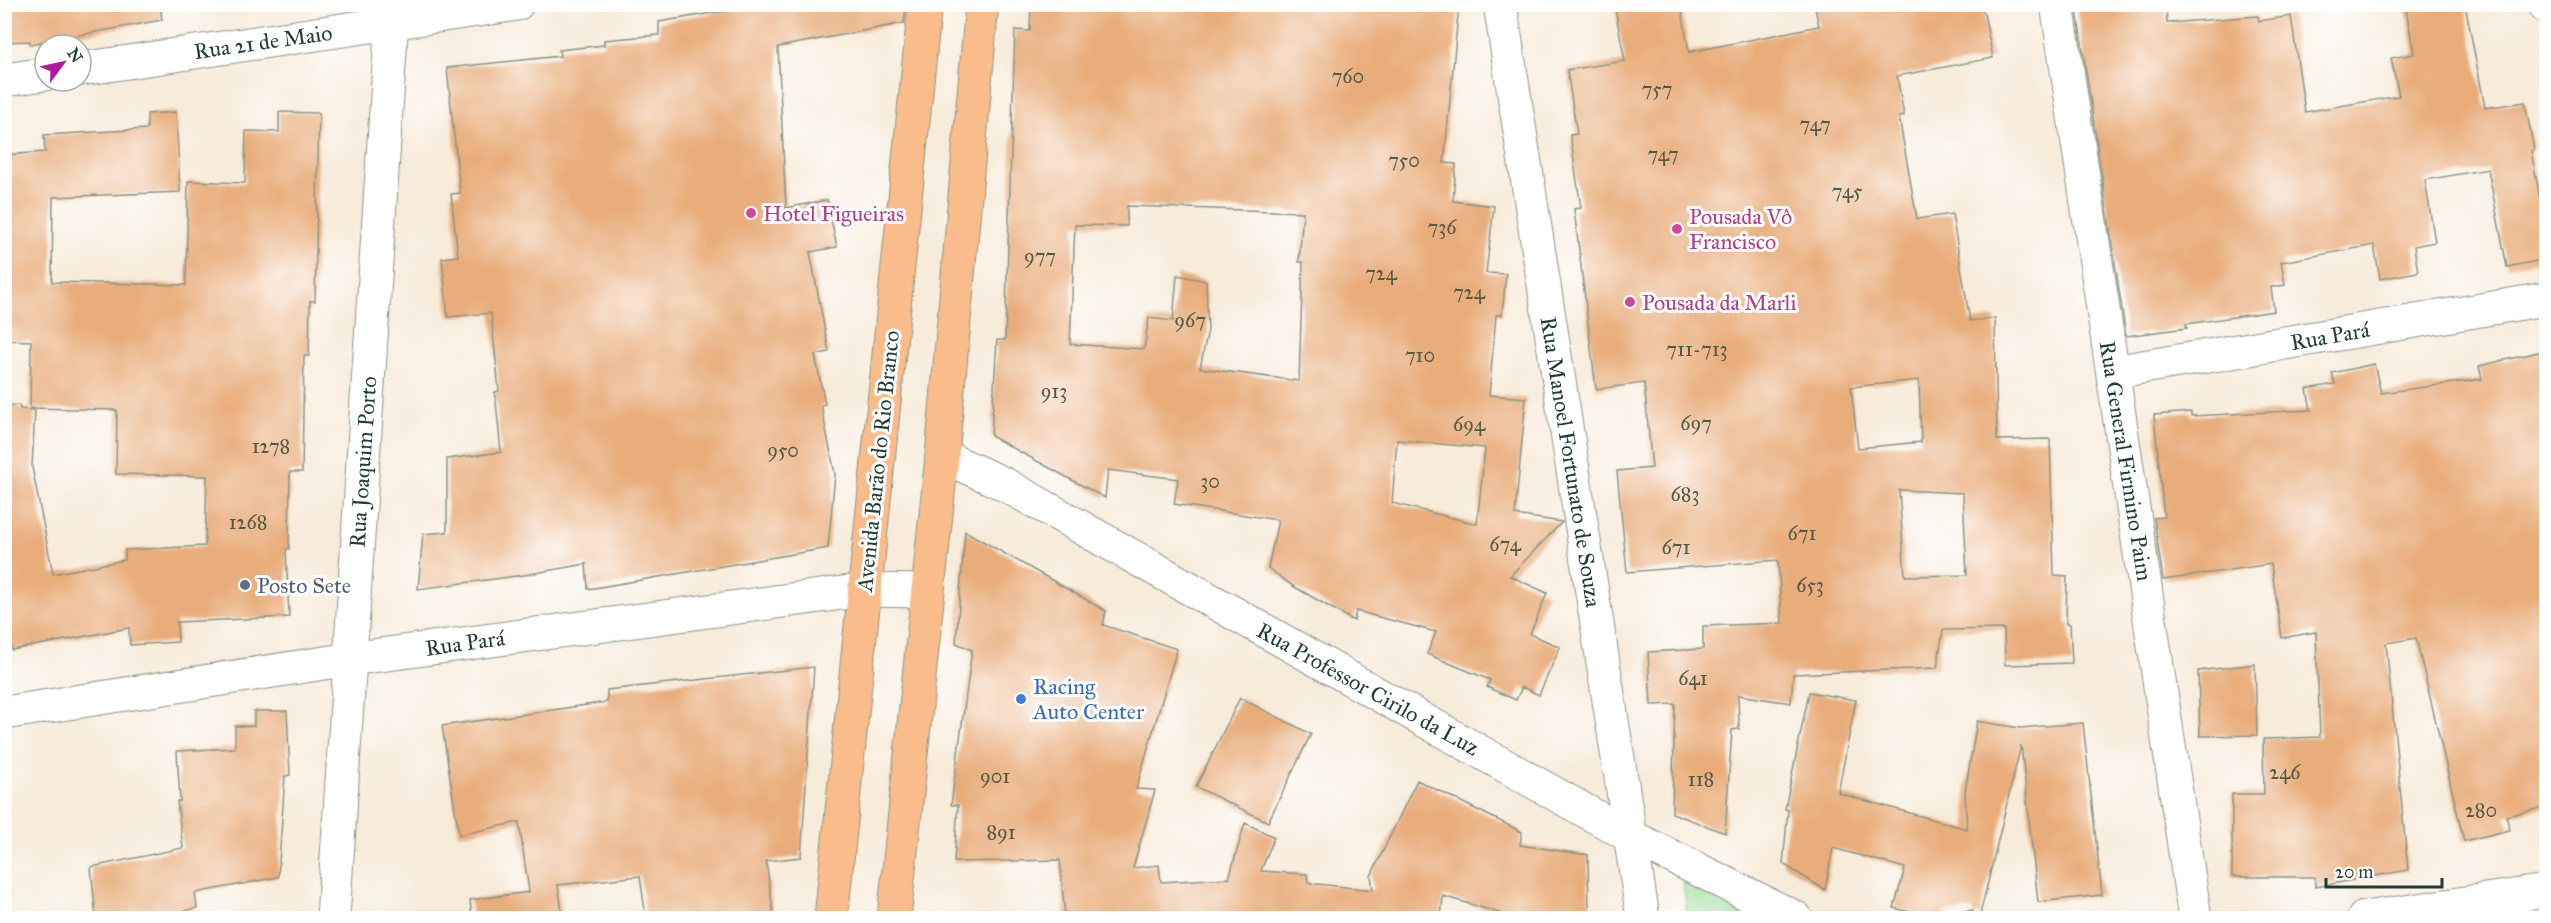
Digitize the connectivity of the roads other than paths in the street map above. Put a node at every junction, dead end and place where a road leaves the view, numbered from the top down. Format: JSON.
{"nodes":[{"id":1,"x":517,"y":4,"type":"edge"},
{"id":2,"x":925,"y":4,"type":"edge"},
{"id":3,"x":982,"y":4,"type":"edge"},
{"id":4,"x":1500,"y":4,"type":"edge"},
{"id":5,"x":2057,"y":4,"type":"edge"},
{"id":6,"x":393,"y":14,"type":"edge"},
{"id":7,"x":93,"y":67,"type":"edge"},
{"id":8,"x":33,"y":76,"type":"edge"},
{"id":9,"x":4,"y":80,"type":"edge"},
{"id":10,"x":2547,"y":299,"type":"edge"},
{"id":11,"x":2113,"y":372,"type":"junction"},
{"id":12,"x":942,"y":456,"type":"junction"},
{"id":13,"x":865,"y":590,"type":"junction"},
{"id":14,"x":927,"y":591,"type":"junction"},
{"id":15,"x":350,"y":659,"type":"junction"},
{"id":16,"x":4,"y":712,"type":"edge"},
{"id":17,"x":1630,"y":836,"type":"junction"},
{"id":18,"x":2547,"y":891,"type":"edge"},
{"id":19,"x":333,"y":918,"type":"edge"},
{"id":20,"x":831,"y":918,"type":"edge"},
{"id":21,"x":894,"y":918,"type":"edge"},
{"id":22,"x":1643,"y":918,"type":"edge"},
{"id":23,"x":1796,"y":918,"type":"edge"},
{"id":24,"x":2195,"y":918,"type":"edge"},
{"id":25,"x":2364,"y":918,"type":"edge"}],
"edges":[{"from":1,"to":6,"type":"street","name":"Rua 21 de Maio"},
{"from":2,"to":13,"type":"main road","name":"Avenida Barão do Rio Branco"},
{"from":3,"to":12,"type":"main road"},
{"from":4,"to":17,"type":"street","name":"Rua Manoel Fortunato de Souza"},
{"from":5,"to":11,"type":"street","name":"Rua General Firmino Paim"},
{"from":6,"to":7,"type":"street","name":"Rua 21 de Maio"},
{"from":6,"to":15,"type":"street","name":"Rua Joaquim Porto"},
{"from":8,"to":9,"type":"street"},
{"from":10,"to":11,"type":"street","name":"Rua Pará"},
{"from":11,"to":24,"type":"street","name":"Rua General Firmino Paim"},
{"from":12,"to":14,"type":"main road"},
{"from":12,"to":17,"type":"street","name":"Rua Professor Cirilo da Luz"},
{"from":13,"to":14,"type":"street","name":"Rua Pará"},
{"from":13,"to":15,"type":"street","name":"Rua Pará"},
{"from":13,"to":20,"type":"main road","name":"Avenida Barão do Rio Branco"},
{"from":14,"to":21,"type":"main road"},
{"from":15,"to":16,"type":"street","name":"Rua Pará"},
{"from":15,"to":19,"type":"street","name":"Rua Joaquim Porto"},
{"from":17,"to":22,"type":"street","name":"Rua Manoel Fortunato de Souza"},
{"from":17,"to":23,"type":"street","name":"Rua Professor Cirilo da Luz"},
{"from":18,"to":25,"type":"street"}]}
